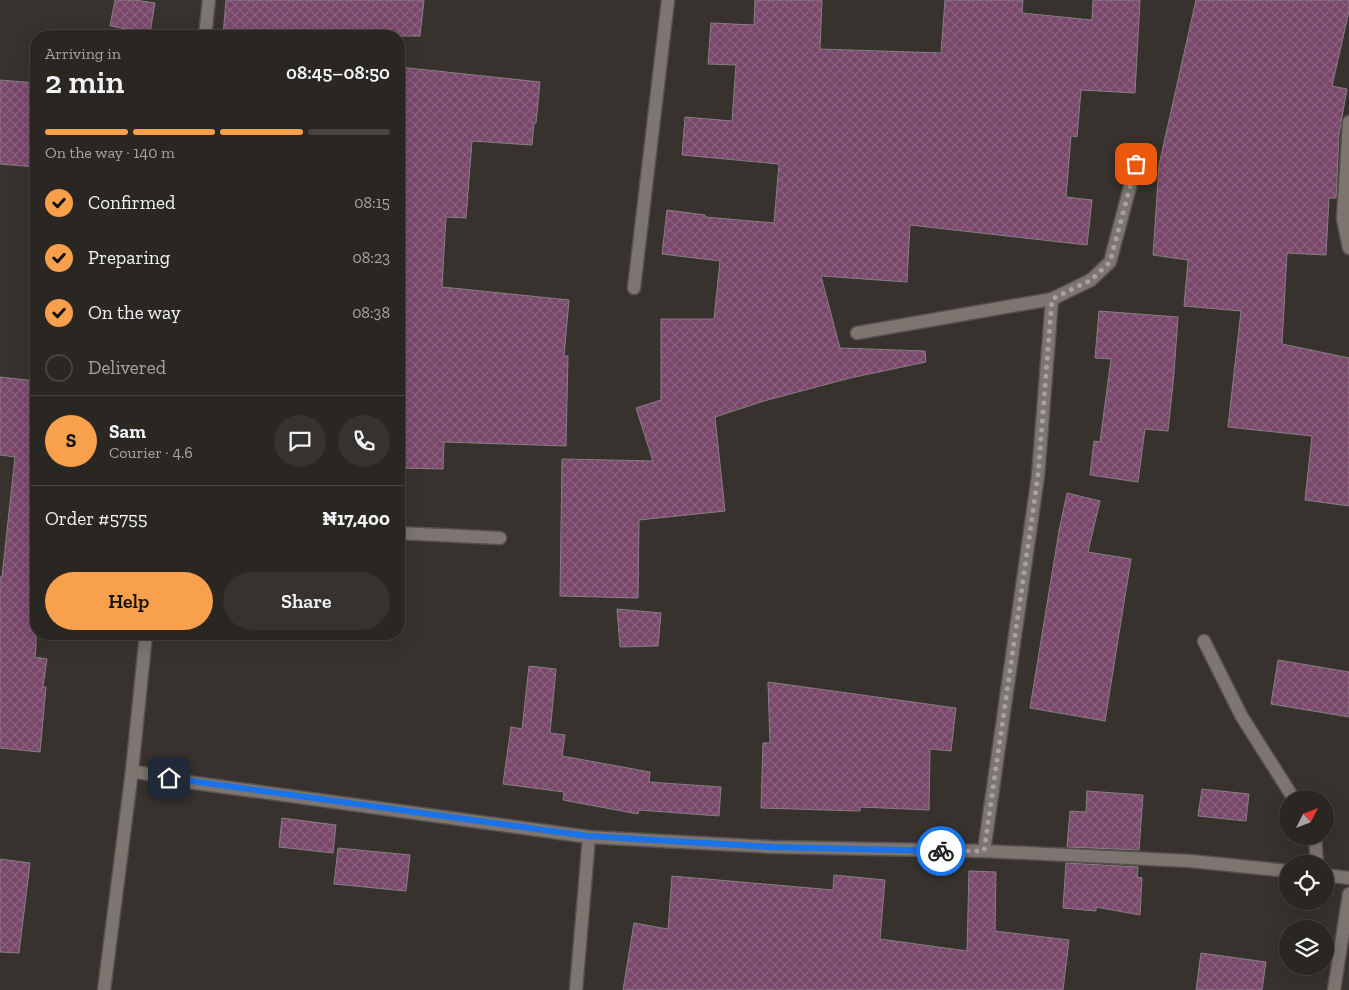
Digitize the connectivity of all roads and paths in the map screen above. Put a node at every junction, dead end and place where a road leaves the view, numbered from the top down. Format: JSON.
{"nodes":[{"id":1,"x":209,"y":0,"type":"edge"},
{"id":2,"x":668,"y":0,"type":"edge"},
{"id":3,"x":206,"y":30,"type":"edge"},
{"id":4,"x":1349,"y":122,"type":"edge"},
{"id":5,"x":1136,"y":164,"type":"dead end"},
{"id":6,"x":1349,"y":248,"type":"edge"},
{"id":7,"x":634,"y":288,"type":"dead end"},
{"id":8,"x":1052,"y":299,"type":"junction"},
{"id":9,"x":857,"y":333,"type":"dead end"},
{"id":10,"x":405,"y":533,"type":"edge"},
{"id":11,"x":500,"y":538,"type":"dead end"},
{"id":12,"x":145,"y":640,"type":"edge"},
{"id":13,"x":1204,"y":641,"type":"dead end"},
{"id":14,"x":132,"y":771,"type":"junction"},
{"id":15,"x":1288,"y":790,"type":"edge"},
{"id":16,"x":588,"y":836,"type":"junction"},
{"id":17,"x":984,"y":851,"type":"junction"},
{"id":18,"x":1279,"y":870,"type":"edge"},
{"id":19,"x":1334,"y":876,"type":"edge"},
{"id":20,"x":1349,"y":878,"type":"edge"},
{"id":21,"x":1349,"y":894,"type":"edge"},
{"id":22,"x":104,"y":990,"type":"edge"},
{"id":23,"x":576,"y":990,"type":"edge"},
{"id":24,"x":1334,"y":990,"type":"edge"}],
"edges":[{"from":1,"to":3,"type":"street"},
{"from":2,"to":7,"type":"street"},
{"from":4,"to":6,"type":"street"},
{"from":5,"to":8,"type":"street"},
{"from":8,"to":9,"type":"street"},
{"from":8,"to":17,"type":"street"},
{"from":10,"to":11,"type":"street"},
{"from":12,"to":14,"type":"street"},
{"from":13,"to":15,"type":"street"},
{"from":14,"to":16,"type":"street"},
{"from":14,"to":22,"type":"street"},
{"from":16,"to":17,"type":"street"},
{"from":16,"to":23,"type":"street"},
{"from":17,"to":18,"type":"street"},
{"from":19,"to":20,"type":"street"},
{"from":21,"to":24,"type":"street"}]}
